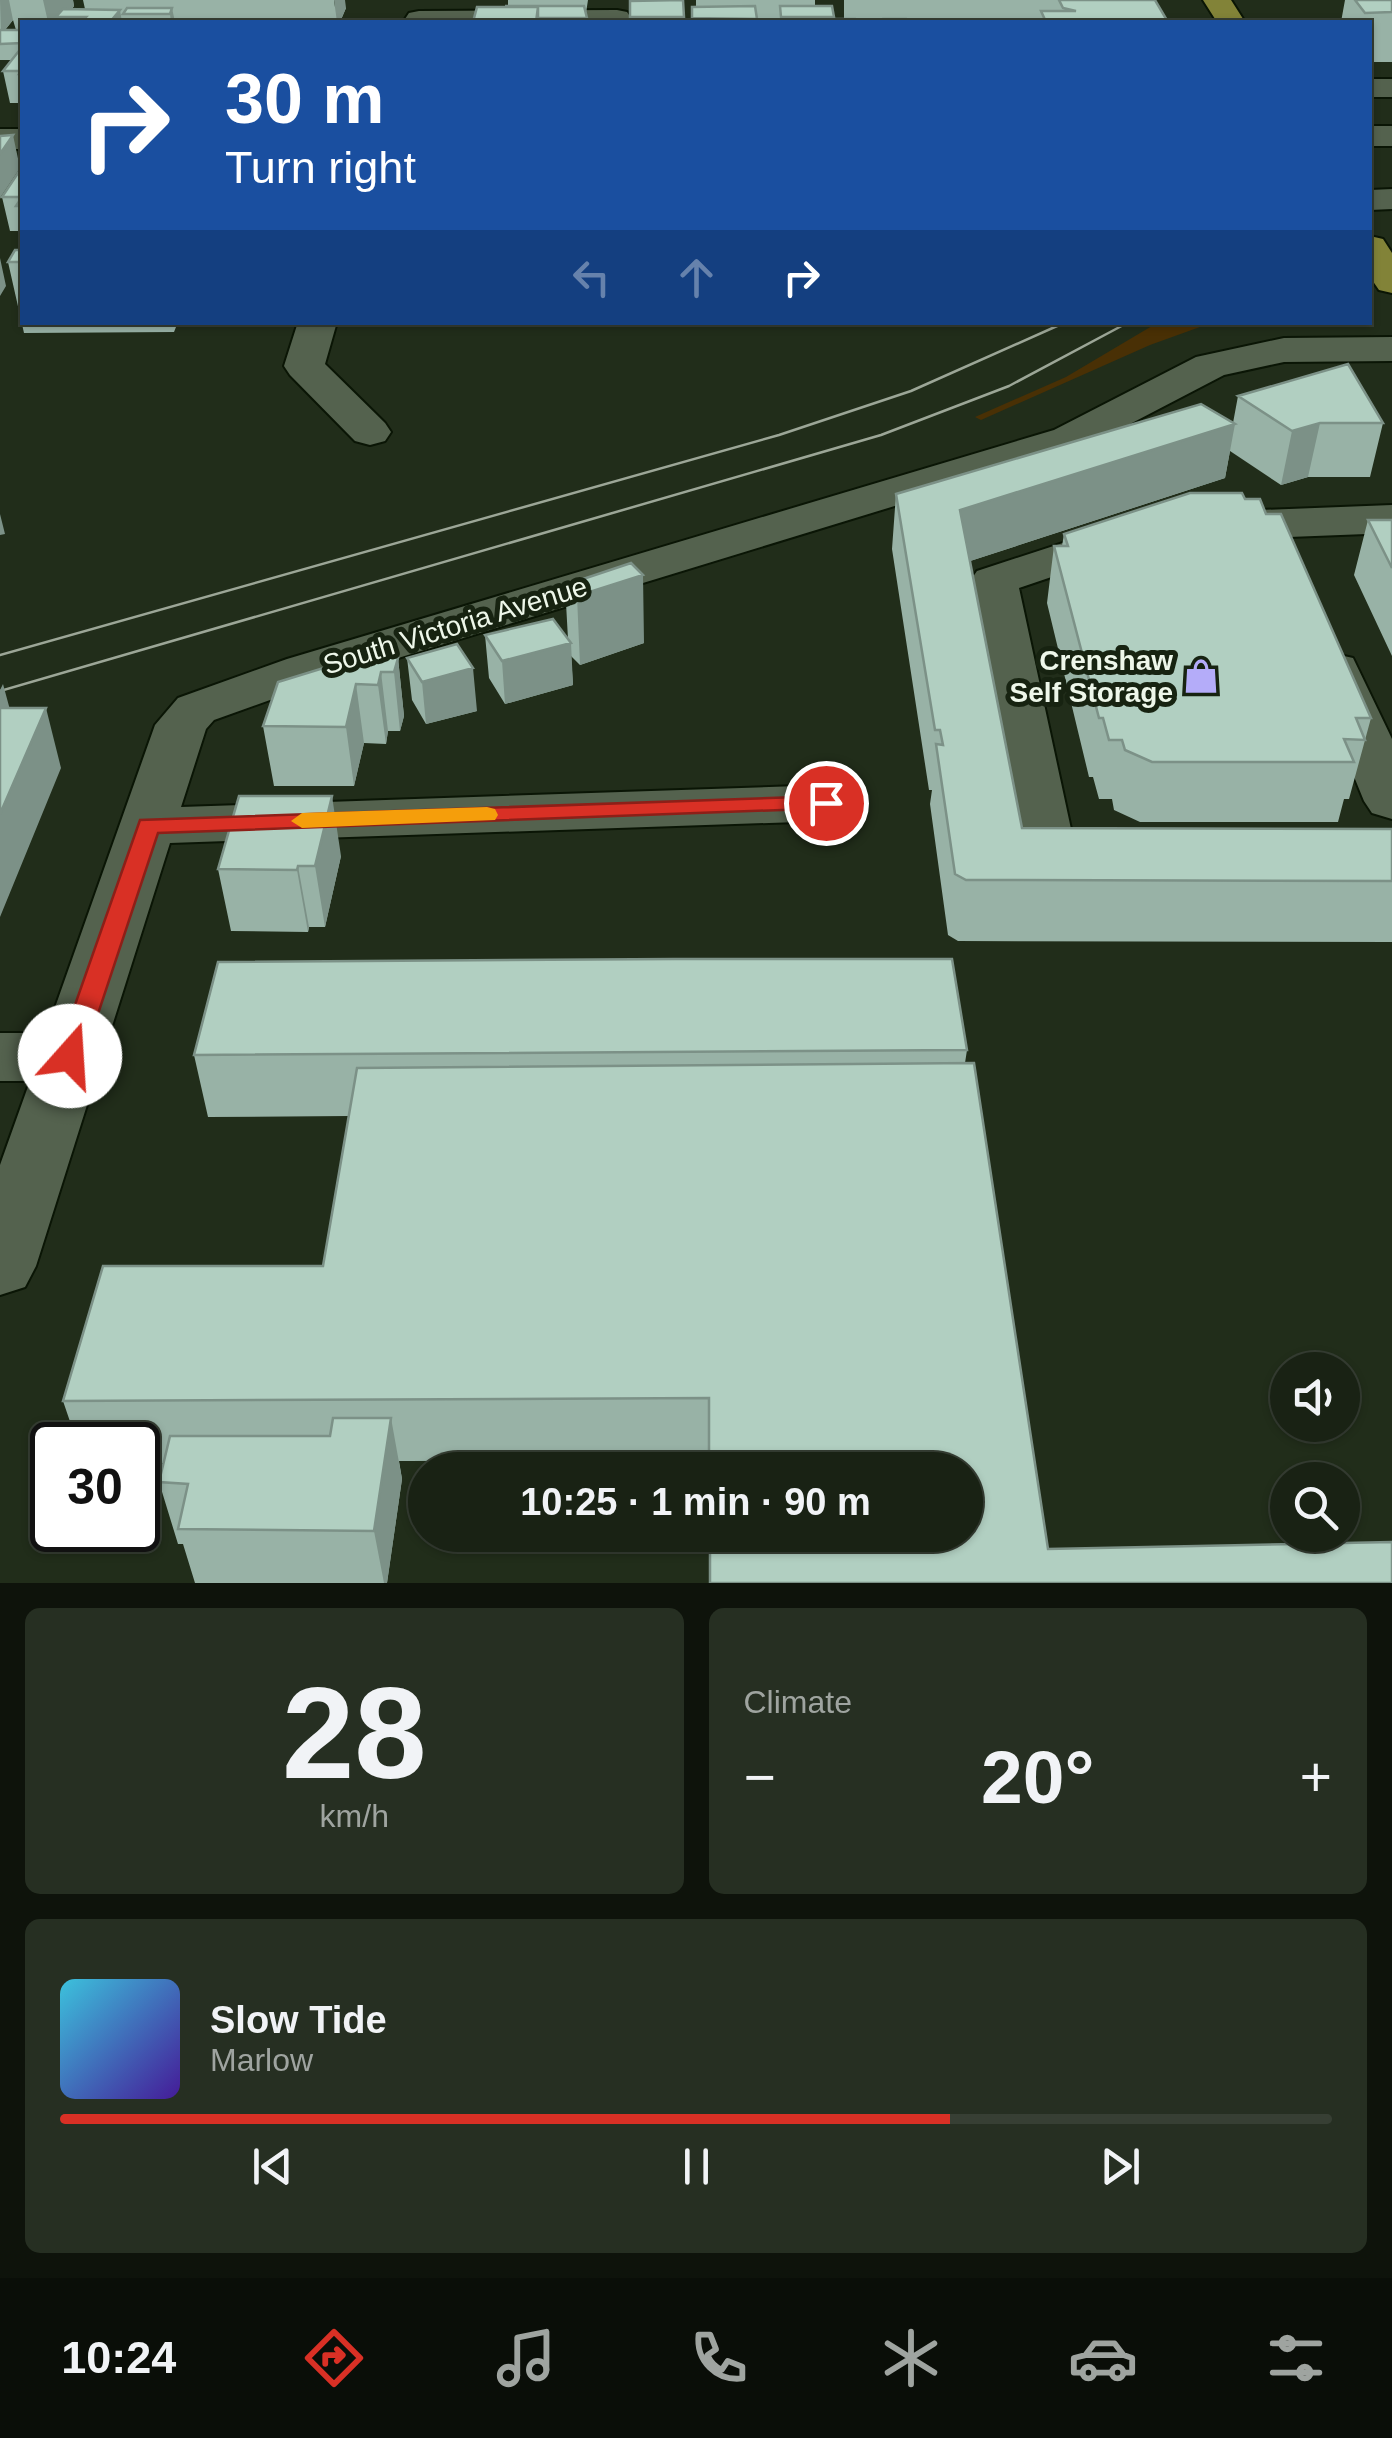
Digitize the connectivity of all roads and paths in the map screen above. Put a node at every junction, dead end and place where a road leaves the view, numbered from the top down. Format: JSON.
{"nodes":[{"id":1,"x":420,"y":14,"type":"edge"},
{"id":2,"x":617,"y":18,"type":"edge"},
{"id":3,"x":1372,"y":249,"type":"edge"},
{"id":4,"x":1392,"y":282,"type":"edge"},
{"id":5,"x":317,"y":325,"type":"edge"},
{"id":6,"x":1392,"y":350,"type":"edge"},
{"id":7,"x":370,"y":432,"type":"dead end"},
{"id":8,"x":1392,"y":520,"type":"edge"},
{"id":9,"x":1273,"y":524,"type":"junction"},
{"id":10,"x":1295,"y":576,"type":"edge"},
{"id":11,"x":1318,"y":628,"type":"edge"},
{"id":12,"x":1392,"y":801,"type":"edge"},
{"id":13,"x":826,"y":803,"type":"dead end"},
{"id":14,"x":148,"y":826,"type":"junction"},
{"id":15,"x":1142,"y":849,"type":"edge"},
{"id":16,"x":70,"y":1056,"type":"junction"},
{"id":17,"x":0,"y":1057,"type":"edge"},
{"id":18,"x":0,"y":1266,"type":"edge"}],
"edges":[{"from":1,"to":2,"type":"street"},
{"from":3,"to":4,"type":"main road"},
{"from":5,"to":7,"type":"street"},
{"from":6,"to":14,"type":"street","name":"South Victoria Avenue"},
{"from":8,"to":9,"type":"street"},
{"from":9,"to":10,"type":"street"},
{"from":9,"to":15,"type":"street"},
{"from":11,"to":12,"type":"street"},
{"from":13,"to":14,"type":"street"},
{"from":14,"to":16,"type":"street","name":"South Victoria Avenue"},
{"from":16,"to":17,"type":"street"},
{"from":16,"to":18,"type":"street","name":"South Victoria Avenue"}]}
